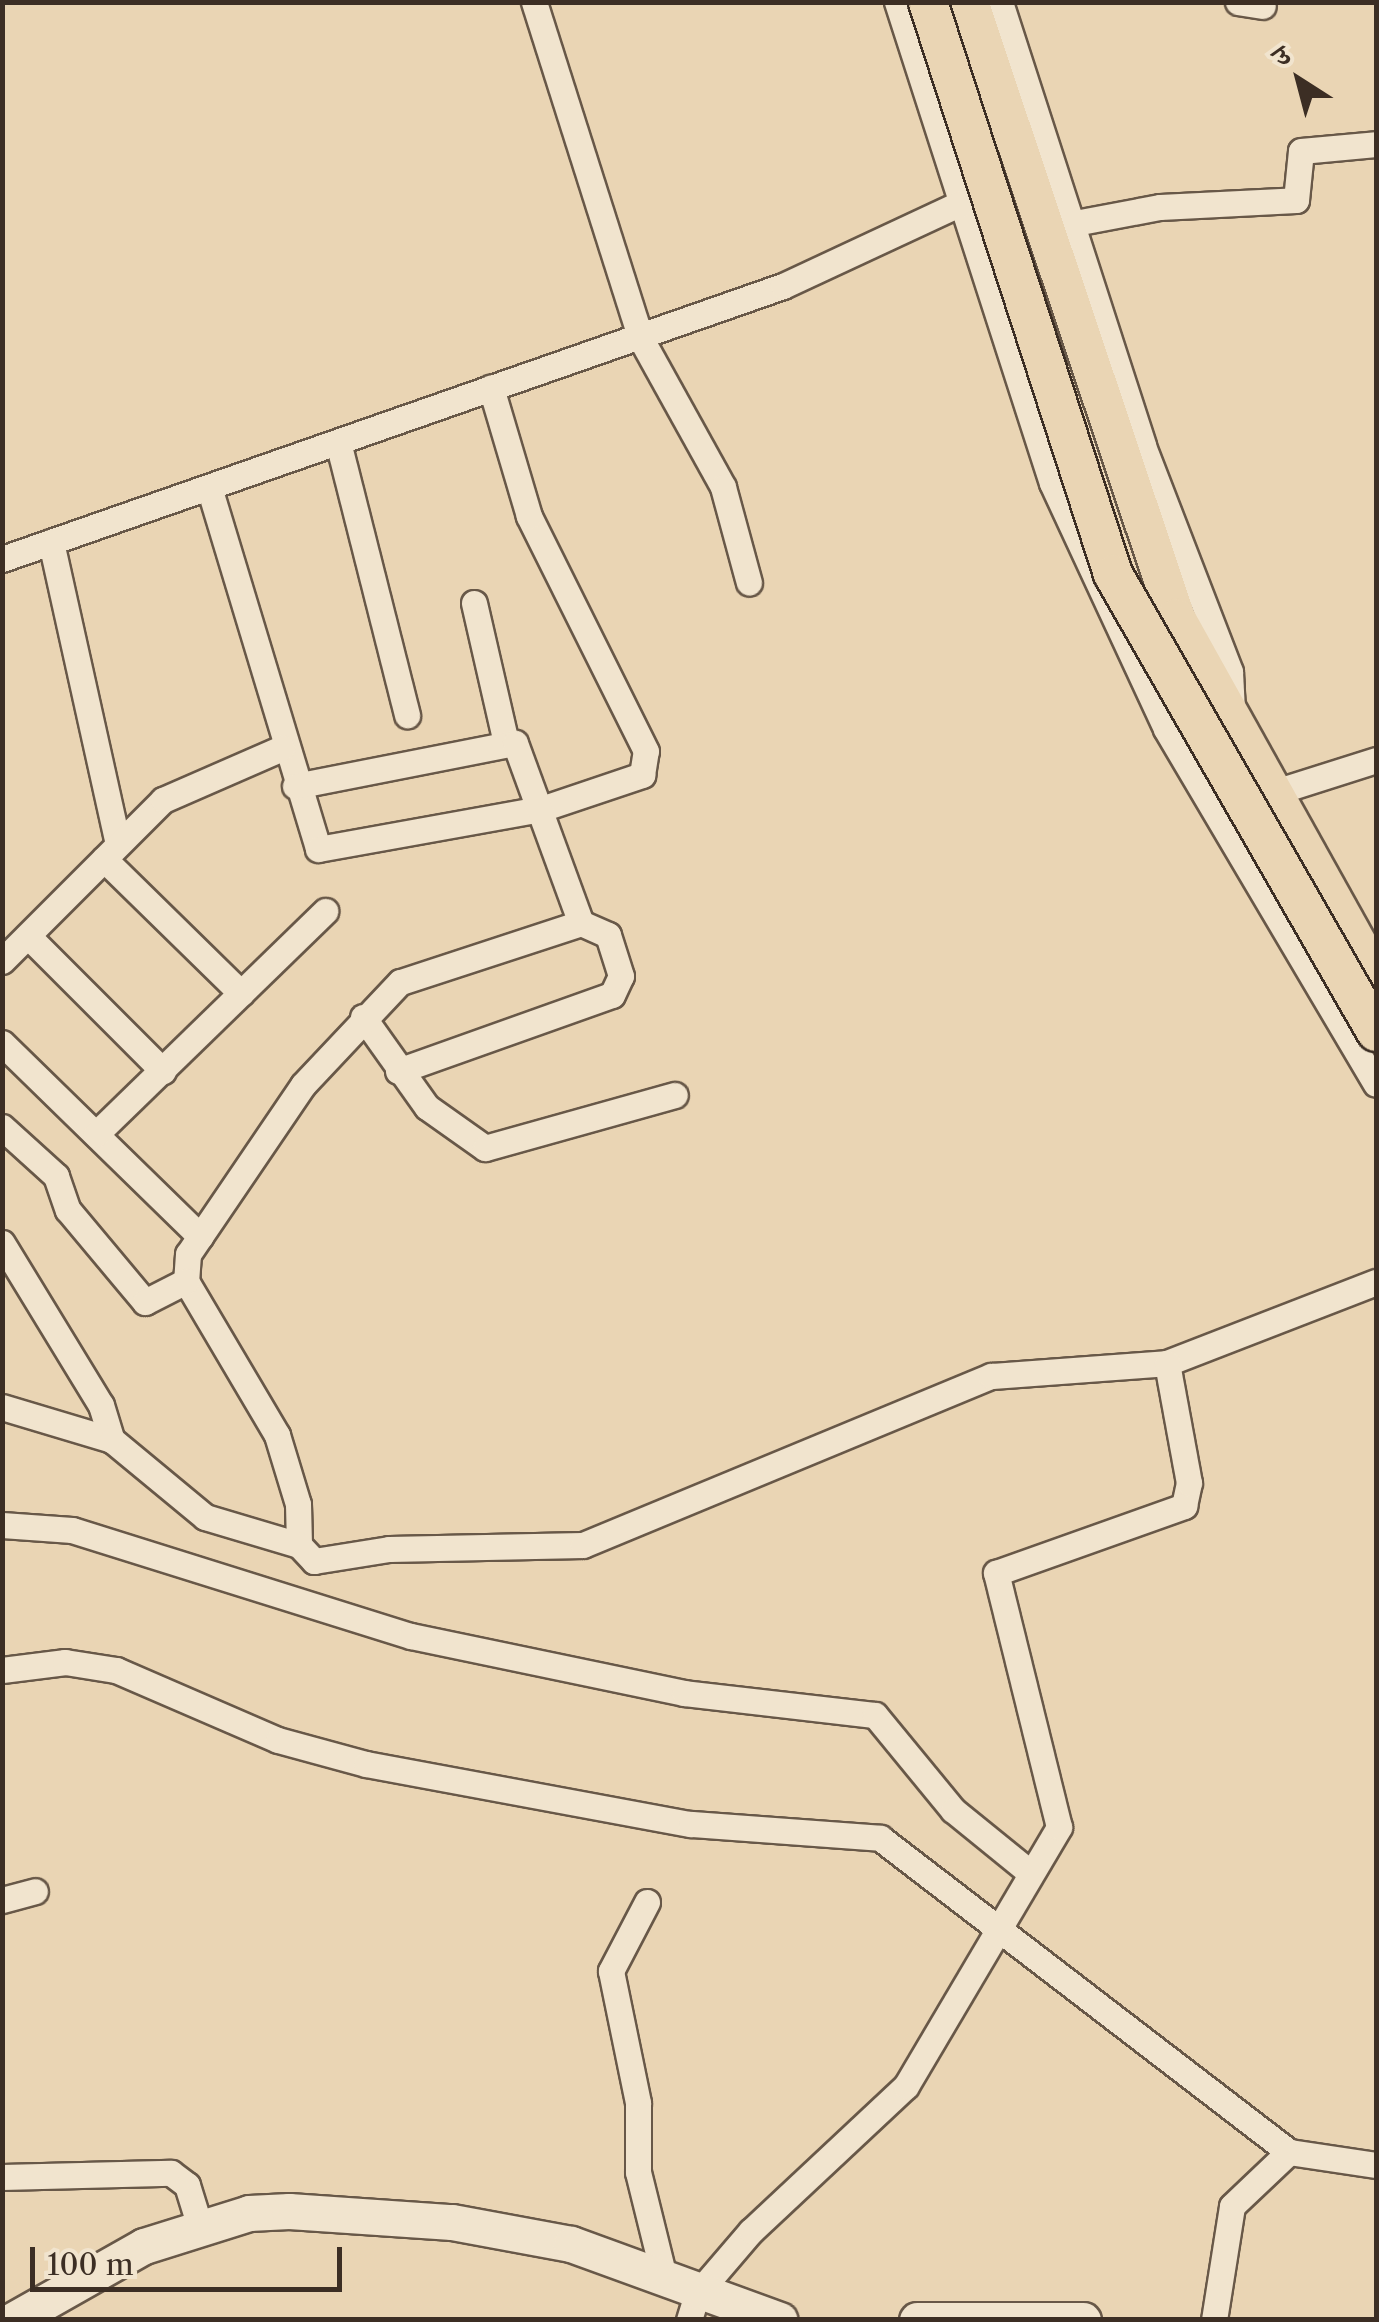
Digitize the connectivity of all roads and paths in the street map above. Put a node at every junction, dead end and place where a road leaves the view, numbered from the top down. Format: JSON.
{"nodes":[{"id":1,"x":534,"y":2,"type":"edge"},
{"id":2,"x":898,"y":2,"type":"edge"},
{"id":3,"x":928,"y":2,"type":"edge"},
{"id":4,"x":969,"y":2,"type":"edge"},
{"id":5,"x":1000,"y":2,"type":"edge"},
{"id":6,"x":1376,"y":144,"type":"edge"},
{"id":7,"x":961,"y":203,"type":"junction"},
{"id":8,"x":1074,"y":222,"type":"junction"},
{"id":9,"x":644,"y":335,"type":"junction"},
{"id":10,"x":490,"y":388,"type":"junction"},
{"id":11,"x":338,"y":442,"type":"junction"},
{"id":12,"x":209,"y":487,"type":"junction"},
{"id":13,"x":52,"y":542,"type":"junction"},
{"id":14,"x":2,"y":559,"type":"edge"},
{"id":15,"x":749,"y":583,"type":"dead end"},
{"id":16,"x":474,"y":603,"type":"dead end"},
{"id":17,"x":407,"y":714,"type":"dead end"},
{"id":18,"x":1232,"y":729,"type":"junction"},
{"id":19,"x":506,"y":743,"type":"junction"},
{"id":20,"x":282,"y":748,"type":"junction"},
{"id":21,"x":1181,"y":754,"type":"junction"},
{"id":22,"x":1376,"y":760,"type":"edge"},
{"id":23,"x":295,"y":786,"type":"junction"},
{"id":24,"x":1270,"y":794,"type":"junction"},
{"id":25,"x":541,"y":809,"type":"junction"},
{"id":26,"x":111,"y":851,"type":"junction"},
{"id":27,"x":324,"y":912,"type":"dead end"},
{"id":28,"x":581,"y":923,"type":"junction"},
{"id":29,"x":28,"y":936,"type":"junction"},
{"id":30,"x":2,"y":961,"type":"edge"},
{"id":31,"x":1376,"y":978,"type":"edge"},
{"id":32,"x":241,"y":993,"type":"junction"},
{"id":33,"x":363,"y":1017,"type":"junction"},
{"id":34,"x":1376,"y":1032,"type":"edge"},
{"id":35,"x":2,"y":1043,"type":"edge"},
{"id":36,"x":163,"y":1071,"type":"junction"},
{"id":37,"x":398,"y":1071,"type":"junction"},
{"id":38,"x":1376,"y":1084,"type":"edge"},
{"id":39,"x":675,"y":1095,"type":"dead end"},
{"id":40,"x":2,"y":1127,"type":"edge"},
{"id":41,"x":96,"y":1134,"type":"junction"},
{"id":42,"x":200,"y":1236,"type":"junction"},
{"id":43,"x":2,"y":1243,"type":"edge"},
{"id":44,"x":186,"y":1280,"type":"junction"},
{"id":45,"x":1376,"y":1282,"type":"edge"},
{"id":46,"x":1167,"y":1363,"type":"junction"},
{"id":47,"x":2,"y":1407,"type":"edge"},
{"id":48,"x":112,"y":1440,"type":"junction"},
{"id":49,"x":2,"y":1524,"type":"edge"},
{"id":50,"x":299,"y":1546,"type":"junction"},
{"id":51,"x":2,"y":1670,"type":"edge"},
{"id":52,"x":1025,"y":1875,"type":"junction"},
{"id":53,"x":35,"y":1891,"type":"dead end"},
{"id":54,"x":2,"y":1900,"type":"edge"},
{"id":55,"x":647,"y":1902,"type":"dead end"},
{"id":56,"x":995,"y":1923,"type":"junction"},
{"id":57,"x":1289,"y":2152,"type":"junction"},
{"id":58,"x":1376,"y":2165,"type":"edge"},
{"id":59,"x":2,"y":2177,"type":"edge"},
{"id":60,"x":200,"y":2227,"type":"junction"},
{"id":61,"x":699,"y":2303,"type":"edge"},
{"id":62,"x":13,"y":2320,"type":"edge"},
{"id":63,"x":780,"y":2320,"type":"edge"},
{"id":64,"x":917,"y":2320,"type":"edge"},
{"id":65,"x":1084,"y":2320,"type":"edge"},
{"id":66,"x":1214,"y":2320,"type":"edge"}],
"edges":[{"from":1,"to":9,"type":"street"},
{"from":2,"to":7,"type":"street"},
{"from":3,"to":34,"type":"main road","bridge":true},
{"from":4,"to":18,"type":"main road"},
{"from":5,"to":8,"type":"street"},
{"from":6,"to":8,"type":"street"},
{"from":7,"to":9,"type":"street"},
{"from":7,"to":21,"type":"street"},
{"from":8,"to":18,"type":"street"},
{"from":9,"to":10,"type":"street"},
{"from":9,"to":15,"type":"street"},
{"from":10,"to":11,"type":"street"},
{"from":10,"to":25,"type":"street"},
{"from":11,"to":12,"type":"street"},
{"from":11,"to":17,"type":"street"},
{"from":12,"to":13,"type":"street"},
{"from":12,"to":20,"type":"street"},
{"from":13,"to":14,"type":"street"},
{"from":13,"to":26,"type":"street"},
{"from":16,"to":19,"type":"street"},
{"from":18,"to":21,"type":"street"},
{"from":18,"to":24,"type":"main road"},
{"from":19,"to":23,"type":"street"},
{"from":19,"to":25,"type":"street"},
{"from":20,"to":23,"type":"street"},
{"from":20,"to":26,"type":"street"},
{"from":21,"to":38,"type":"street"},
{"from":22,"to":24,"type":"street"},
{"from":23,"to":25,"type":"street"},
{"from":24,"to":31,"type":"main road"},
{"from":25,"to":28,"type":"street"},
{"from":26,"to":29,"type":"street"},
{"from":26,"to":32,"type":"street"},
{"from":27,"to":32,"type":"street"},
{"from":28,"to":33,"type":"street"},
{"from":28,"to":37,"type":"street"},
{"from":29,"to":30,"type":"street"},
{"from":29,"to":36,"type":"street"},
{"from":32,"to":36,"type":"street"},
{"from":33,"to":37,"type":"street"},
{"from":33,"to":42,"type":"street"},
{"from":35,"to":41,"type":"street"},
{"from":36,"to":41,"type":"street"},
{"from":37,"to":39,"type":"street"},
{"from":40,"to":44,"type":"street"},
{"from":41,"to":42,"type":"street"},
{"from":42,"to":44,"type":"street"},
{"from":43,"to":48,"type":"street"},
{"from":44,"to":50,"type":"street"},
{"from":45,"to":46,"type":"street"},
{"from":46,"to":50,"type":"street"},
{"from":46,"to":52,"type":"street"},
{"from":47,"to":48,"type":"street"},
{"from":48,"to":50,"type":"street"},
{"from":49,"to":52,"type":"street"},
{"from":51,"to":56,"type":"street"},
{"from":52,"to":56,"type":"street"},
{"from":53,"to":54,"type":"street"},
{"from":55,"to":61,"type":"street"},
{"from":56,"to":57,"type":"street"},
{"from":56,"to":61,"type":"street"},
{"from":57,"to":58,"type":"street"},
{"from":57,"to":66,"type":"street"},
{"from":59,"to":60,"type":"street"},
{"from":60,"to":61,"type":"street"},
{"from":60,"to":62,"type":"street"},
{"from":61,"to":63,"type":"street"},
{"from":64,"to":65,"type":"street"}]}
